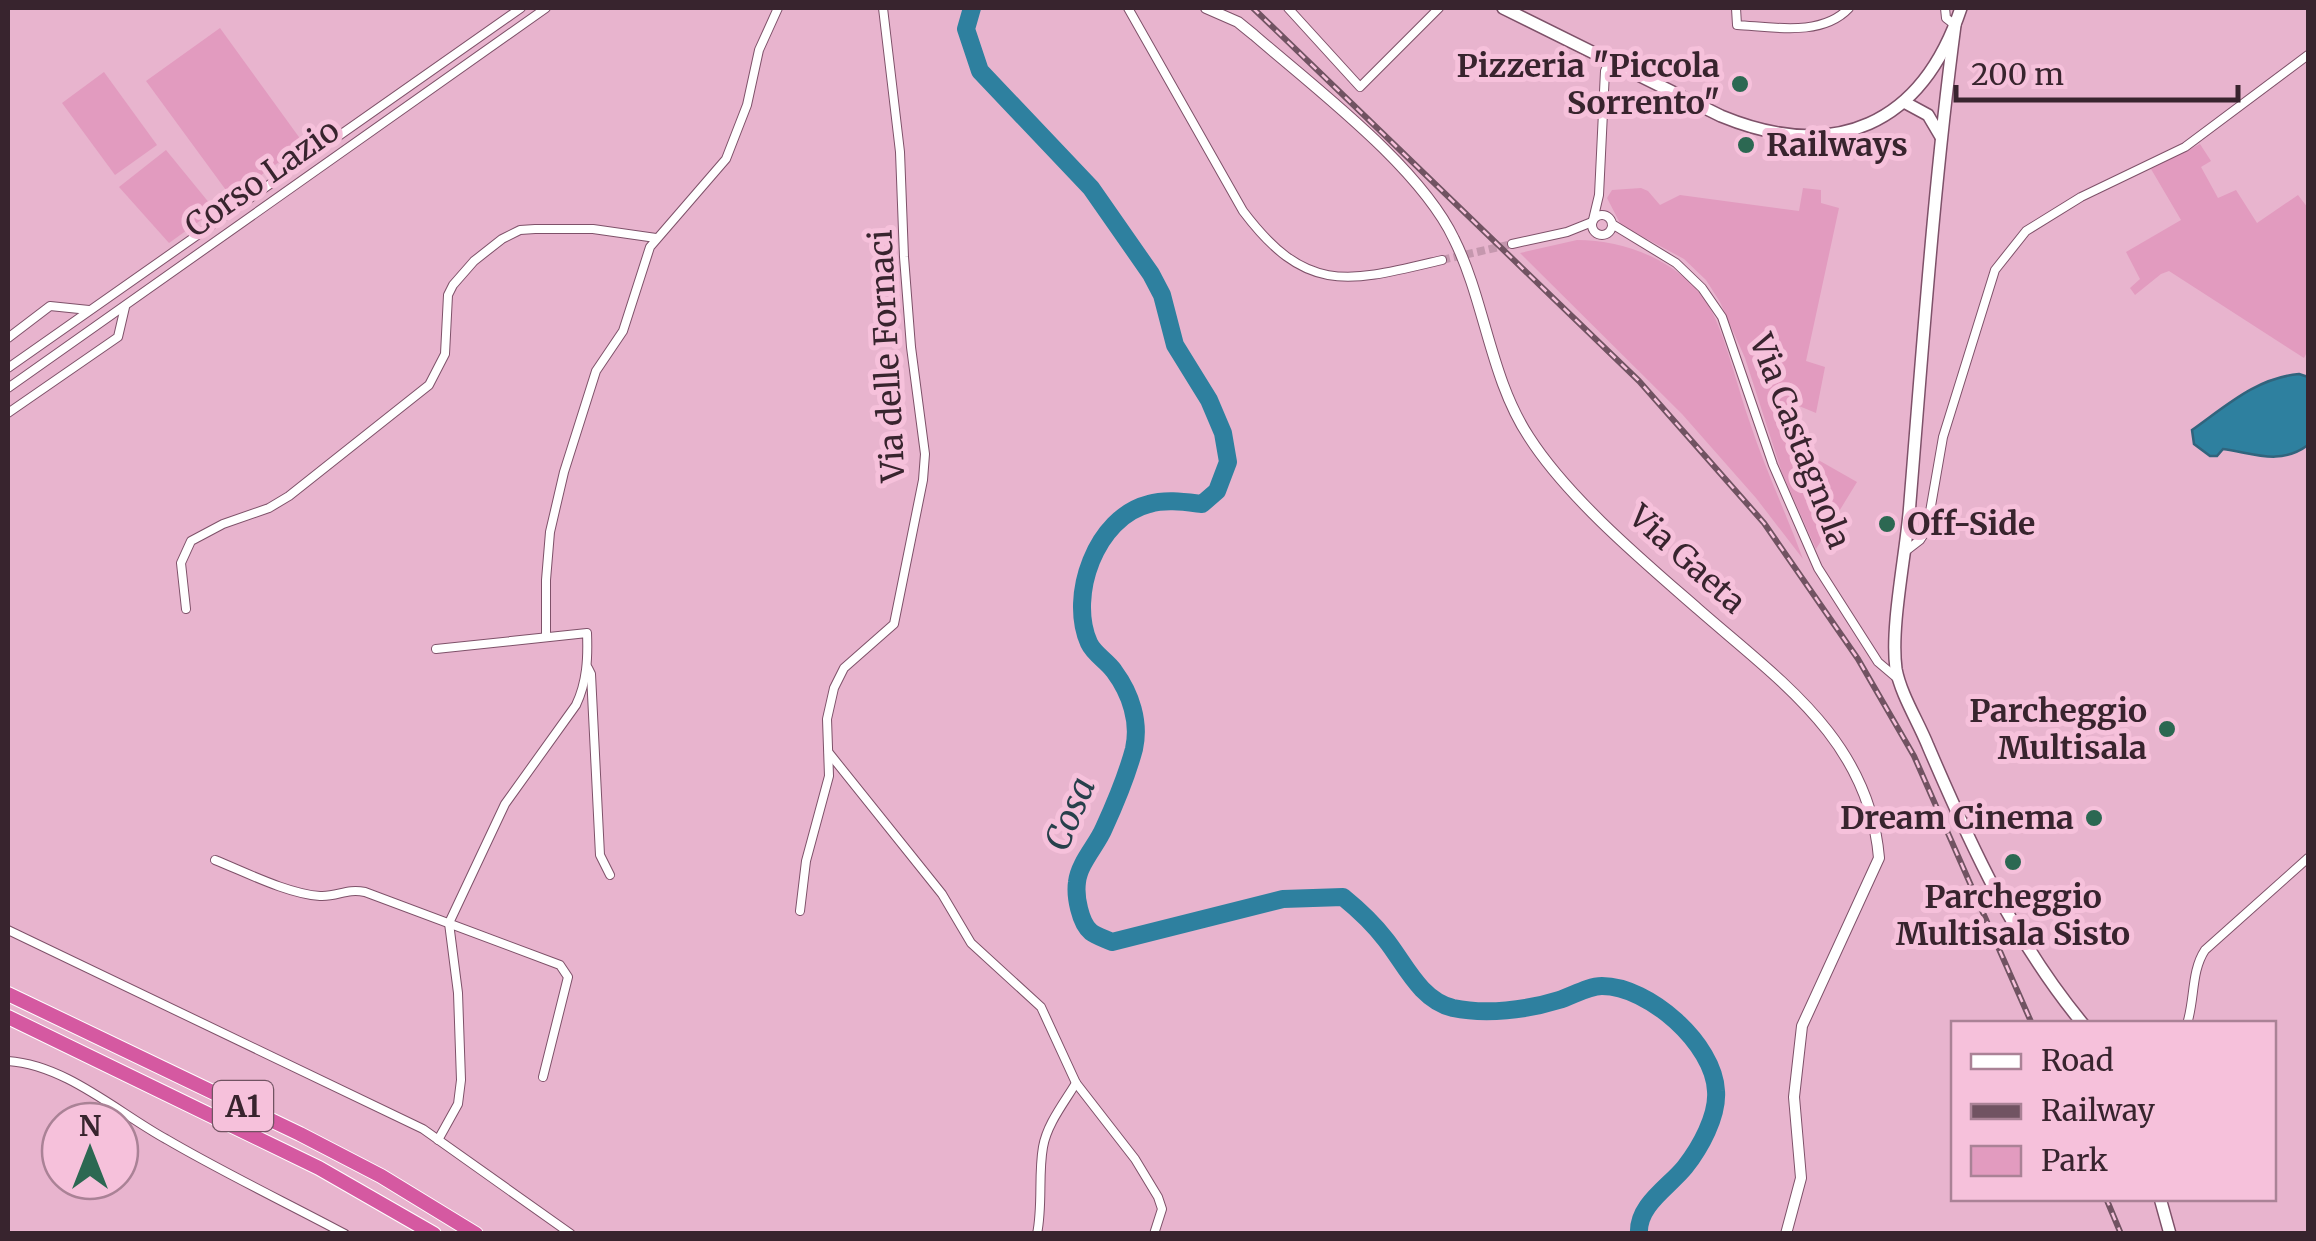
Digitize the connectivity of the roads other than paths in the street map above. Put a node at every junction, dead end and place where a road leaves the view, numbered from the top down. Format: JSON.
{"nodes":[{"id":1,"x":521,"y":8,"type":"edge"},
{"id":2,"x":546,"y":8,"type":"edge"},
{"id":3,"x":778,"y":8,"type":"edge"},
{"id":4,"x":882,"y":8,"type":"edge"},
{"id":5,"x":1128,"y":8,"type":"edge"},
{"id":6,"x":1206,"y":8,"type":"edge"},
{"id":7,"x":1288,"y":8,"type":"edge"},
{"id":8,"x":1439,"y":8,"type":"edge"},
{"id":9,"x":1504,"y":8,"type":"edge"},
{"id":10,"x":1736,"y":8,"type":"edge"},
{"id":11,"x":1849,"y":8,"type":"edge"},
{"id":12,"x":1945,"y":8,"type":"edge"},
{"id":13,"x":1960,"y":8,"type":"edge"},
{"id":14,"x":1955,"y":25,"type":"junction"},
{"id":15,"x":2308,"y":55,"type":"edge"},
{"id":16,"x":1609,"y":61,"type":"junction"},
{"id":17,"x":1926,"y":79,"type":"junction"},
{"id":18,"x":1946,"y":94,"type":"junction"},
{"id":19,"x":1904,"y":102,"type":"junction"},
{"id":20,"x":1942,"y":137,"type":"junction"},
{"id":21,"x":1600,"y":194,"type":"junction"},
{"id":22,"x":1593,"y":221,"type":"junction"},
{"id":23,"x":1611,"y":222,"type":"junction"},
{"id":24,"x":1567,"y":232,"type":"junction"},
{"id":25,"x":1601,"y":234,"type":"junction"},
{"id":26,"x":656,"y":238,"type":"junction"},
{"id":27,"x":1634,"y":240,"type":"junction"},
{"id":28,"x":1512,"y":244,"type":"tunnel mouth"},
{"id":29,"x":1442,"y":260,"type":"tunnel mouth"},
{"id":30,"x":126,"y":305,"type":"junction"},
{"id":31,"x":89,"y":310,"type":"junction"},
{"id":32,"x":8,"y":338,"type":"edge"},
{"id":33,"x":8,"y":368,"type":"edge"},
{"id":34,"x":8,"y":388,"type":"edge"},
{"id":35,"x":8,"y":412,"type":"edge"},
{"id":36,"x":1906,"y":550,"type":"junction"},
{"id":37,"x":186,"y":609,"type":"dead end"},
{"id":38,"x":546,"y":636,"type":"junction"},
{"id":39,"x":436,"y":649,"type":"dead end"},
{"id":40,"x":587,"y":666,"type":"junction"},
{"id":41,"x":1898,"y":679,"type":"junction"},
{"id":42,"x":826,"y":749,"type":"junction"},
{"id":43,"x":2308,"y":858,"type":"edge"},
{"id":44,"x":215,"y":860,"type":"dead end"},
{"id":45,"x":610,"y":875,"type":"dead end"},
{"id":46,"x":800,"y":911,"type":"dead end"},
{"id":47,"x":448,"y":923,"type":"junction"},
{"id":48,"x":8,"y":930,"type":"edge"},
{"id":49,"x":8,"y":994,"type":"edge"},
{"id":50,"x":8,"y":1017,"type":"edge"},
{"id":51,"x":2080,"y":1021,"type":"edge"},
{"id":52,"x":2186,"y":1021,"type":"edge"},
{"id":53,"x":8,"y":1060,"type":"edge"},
{"id":54,"x":542,"y":1077,"type":"dead end"},
{"id":55,"x":1076,"y":1083,"type":"junction"},
{"id":56,"x":438,"y":1140,"type":"junction"},
{"id":57,"x":2161,"y":1201,"type":"edge"},
{"id":58,"x":344,"y":1234,"type":"edge"},
{"id":59,"x":434,"y":1234,"type":"edge"},
{"id":60,"x":476,"y":1234,"type":"edge"},
{"id":61,"x":571,"y":1234,"type":"edge"},
{"id":62,"x":1036,"y":1234,"type":"edge"},
{"id":63,"x":1154,"y":1234,"type":"edge"},
{"id":64,"x":1786,"y":1234,"type":"edge"},
{"id":65,"x":2170,"y":1234,"type":"edge"}],
"edges":[{"from":1,"to":31,"type":"street","name":"Corso Lazio"},
{"from":2,"to":30,"type":"street","name":"Corso Lazio"},
{"from":3,"to":26,"type":"street"},
{"from":4,"to":42,"type":"street","name":"Via delle Fornaci"},
{"from":5,"to":29,"type":"street"},
{"from":6,"to":64,"type":"street","name":"Via Gaeta"},
{"from":7,"to":8,"type":"street"},
{"from":9,"to":16,"type":"main road"},
{"from":10,"to":11,"type":"street"},
{"from":12,"to":14,"type":"street"},
{"from":13,"to":14,"type":"main road"},
{"from":14,"to":17,"type":"main road"},
{"from":14,"to":18,"type":"main road"},
{"from":15,"to":36,"type":"street"},
{"from":16,"to":19,"type":"main road"},
{"from":16,"to":21,"type":"street"},
{"from":17,"to":18,"type":"main road"},
{"from":17,"to":19,"type":"main road"},
{"from":18,"to":20,"type":"main road"},
{"from":19,"to":20,"type":"main road"},
{"from":20,"to":36,"type":"main road"},
{"from":21,"to":22,"type":"street"},
{"from":21,"to":23,"type":"street"},
{"from":22,"to":23,"type":"street"},
{"from":22,"to":24,"type":"street"},
{"from":22,"to":25,"type":"street"},
{"from":23,"to":25,"type":"street"},
{"from":23,"to":27,"type":"street"},
{"from":24,"to":25,"type":"street"},
{"from":24,"to":28,"type":"street"},
{"from":25,"to":27,"type":"street"},
{"from":26,"to":37,"type":"street"},
{"from":26,"to":38,"type":"street"},
{"from":27,"to":41,"type":"street","name":"Via Castagnola"},
{"from":30,"to":34,"type":"street","name":"Corso Lazio"},
{"from":30,"to":35,"type":"street"},
{"from":31,"to":32,"type":"street"},
{"from":31,"to":33,"type":"street","name":"Corso Lazio"},
{"from":36,"to":41,"type":"main road"},
{"from":38,"to":39,"type":"street"},
{"from":38,"to":40,"type":"street"},
{"from":40,"to":45,"type":"street"},
{"from":40,"to":47,"type":"street"},
{"from":41,"to":51,"type":"main road"},
{"from":42,"to":46,"type":"street","name":"Via delle Fornaci"},
{"from":42,"to":55,"type":"street"},
{"from":43,"to":52,"type":"street"},
{"from":44,"to":47,"type":"street"},
{"from":47,"to":54,"type":"street"},
{"from":47,"to":56,"type":"street"},
{"from":48,"to":56,"type":"street"},
{"from":49,"to":60,"type":"highway","number":"A1"},
{"from":50,"to":59,"type":"highway","number":"A1"},
{"from":53,"to":58,"type":"street"},
{"from":55,"to":62,"type":"street"},
{"from":55,"to":63,"type":"street"},
{"from":56,"to":61,"type":"street"},
{"from":57,"to":65,"type":"main road"}]}
